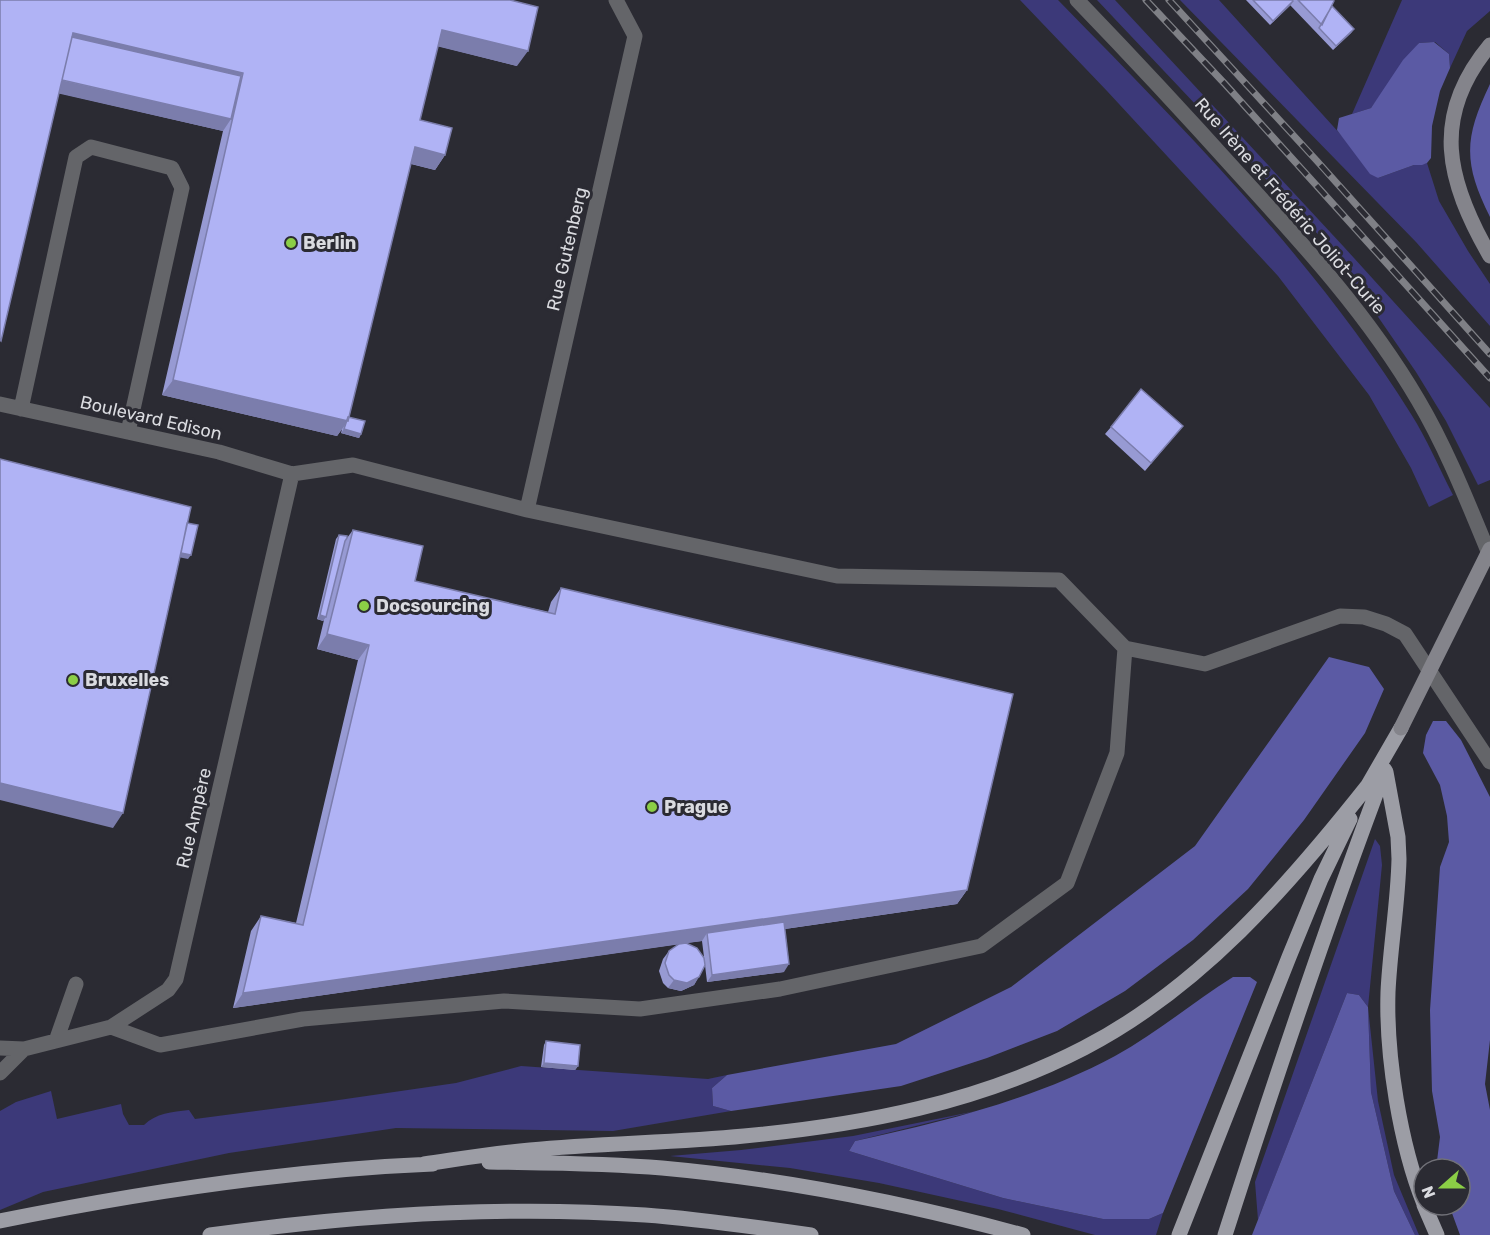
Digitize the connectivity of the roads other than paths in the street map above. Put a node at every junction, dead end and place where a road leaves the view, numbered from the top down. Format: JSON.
{"nodes":[{"id":1,"x":616,"y":0,"type":"edge"},
{"id":2,"x":1077,"y":0,"type":"edge"},
{"id":3,"x":1490,"y":45,"type":"edge"},
{"id":4,"x":1490,"y":256,"type":"edge"},
{"id":5,"x":0,"y":404,"type":"edge"},
{"id":6,"x":21,"y":409,"type":"junction"},
{"id":7,"x":128,"y":432,"type":"junction"},
{"id":8,"x":292,"y":474,"type":"junction"},
{"id":9,"x":527,"y":510,"type":"junction"},
{"id":10,"x":1490,"y":549,"type":"edge"},
{"id":11,"x":1490,"y":556,"type":"edge"},
{"id":12,"x":1125,"y":648,"type":"junction"},
{"id":13,"x":1401,"y":728,"type":"junction"},
{"id":14,"x":1490,"y":762,"type":"edge"},
{"id":15,"x":1385,"y":770,"type":"junction"},
{"id":16,"x":1369,"y":784,"type":"junction"},
{"id":17,"x":76,"y":984,"type":"dead end"},
{"id":18,"x":111,"y":1027,"type":"junction"},
{"id":19,"x":56,"y":1041,"type":"junction"},
{"id":20,"x":0,"y":1048,"type":"edge"},
{"id":21,"x":24,"y":1049,"type":"junction"},
{"id":22,"x":0,"y":1073,"type":"edge"},
{"id":23,"x":1412,"y":1162,"type":"edge"},
{"id":24,"x":424,"y":1164,"type":"junction"},
{"id":25,"x":1429,"y":1217,"type":"edge"},
{"id":26,"x":0,"y":1221,"type":"edge"},
{"id":27,"x":210,"y":1235,"type":"edge"},
{"id":28,"x":811,"y":1235,"type":"edge"},
{"id":29,"x":1023,"y":1235,"type":"edge"},
{"id":30,"x":1179,"y":1235,"type":"edge"},
{"id":31,"x":1225,"y":1235,"type":"edge"},
{"id":32,"x":1437,"y":1235,"type":"edge"}],
"edges":[{"from":1,"to":9,"type":"street","name":"Rue Gutenberg"},
{"from":2,"to":11,"type":"street","name":"Rue Irène et Frédéric Joliot-Curie"},
{"from":3,"to":4,"type":"main road"},
{"from":5,"to":6,"type":"street","name":"Boulevard Edison"},
{"from":6,"to":7,"type":"street","name":"Boulevard Edison"},
{"from":6,"to":7,"type":"street"},
{"from":7,"to":8,"type":"street","name":"Boulevard Edison"},
{"from":8,"to":9,"type":"street"},
{"from":8,"to":18,"type":"street","name":"Rue Ampère"},
{"from":9,"to":12,"type":"street"},
{"from":10,"to":13,"type":"main road","bridge":true},
{"from":12,"to":14,"type":"street"},
{"from":12,"to":18,"type":"street"},
{"from":13,"to":15,"type":"main road"},
{"from":13,"to":16,"type":"main road"},
{"from":15,"to":23,"type":"main road"},
{"from":15,"to":31,"type":"main road"},
{"from":16,"to":24,"type":"main road"},
{"from":16,"to":30,"type":"main road"},
{"from":17,"to":19,"type":"street"},
{"from":18,"to":19,"type":"street","name":"Rue Ampère"},
{"from":19,"to":21,"type":"street","name":"Rue Ampère"},
{"from":20,"to":21,"type":"street","name":"Rue Ampère"},
{"from":21,"to":22,"type":"street"},
{"from":24,"to":26,"type":"main road"},
{"from":24,"to":29,"type":"main road"},
{"from":25,"to":32,"type":"main road"},
{"from":27,"to":28,"type":"main road"}]}
